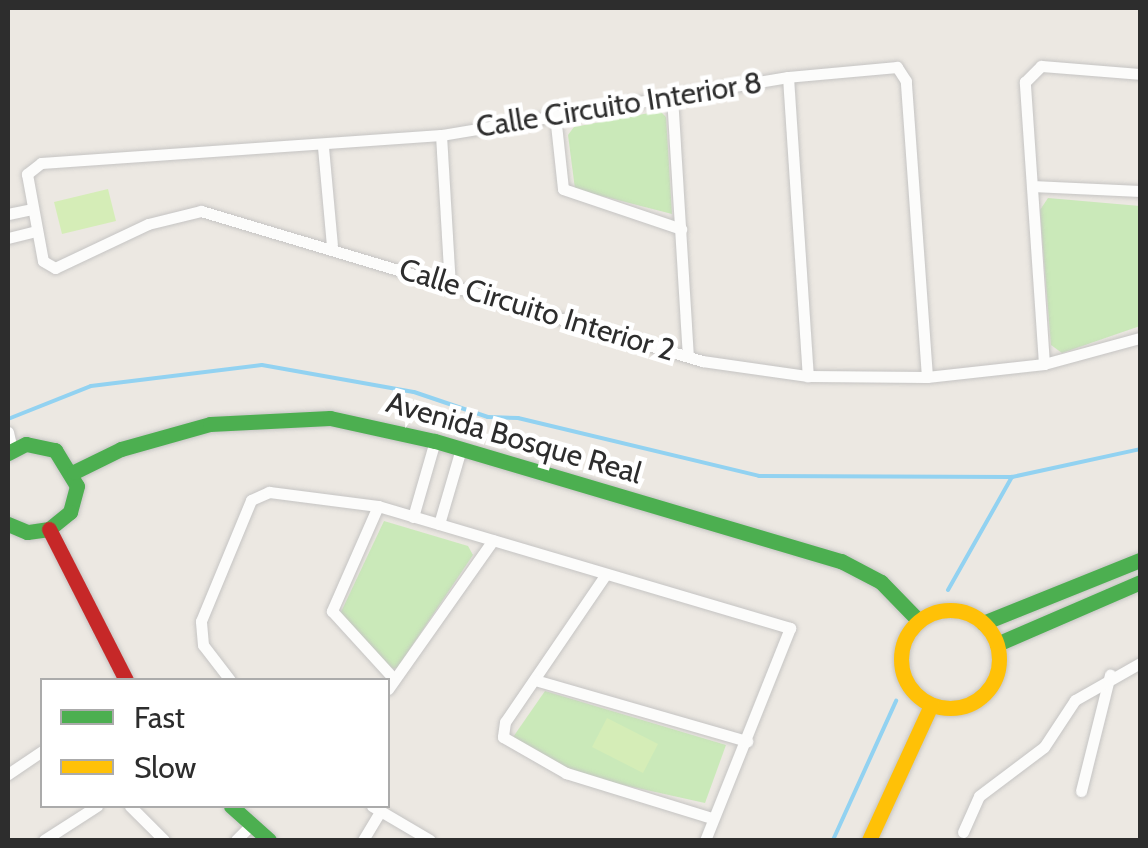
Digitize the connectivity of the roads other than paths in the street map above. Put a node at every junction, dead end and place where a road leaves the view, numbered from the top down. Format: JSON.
{"nodes":[{"id":1,"x":1140,"y":74,"type":"edge"},
{"id":2,"x":788,"y":77,"type":"junction"},
{"id":3,"x":672,"y":96,"type":"junction"},
{"id":4,"x":556,"y":115,"type":"junction"},
{"id":5,"x":441,"y":135,"type":"junction"},
{"id":6,"x":323,"y":147,"type":"junction"},
{"id":7,"x":30,"y":169,"type":"joint"},
{"id":8,"x":1032,"y":186,"type":"junction"},
{"id":9,"x":1140,"y":191,"type":"edge"},
{"id":10,"x":31,"y":209,"type":"junction"},
{"id":11,"x":8,"y":214,"type":"edge"},
{"id":12,"x":681,"y":230,"type":"junction"},
{"id":13,"x":36,"y":231,"type":"junction"},
{"id":14,"x":8,"y":238,"type":"edge"},
{"id":15,"x":332,"y":246,"type":"junction"},
{"id":16,"x":450,"y":285,"type":"junction"},
{"id":17,"x":1140,"y":338,"type":"edge"},
{"id":18,"x":688,"y":356,"type":"junction"},
{"id":19,"x":1044,"y":364,"type":"junction"},
{"id":20,"x":808,"y":376,"type":"junction"},
{"id":21,"x":927,"y":377,"type":"junction"},
{"id":22,"x":8,"y":432,"type":"edge"},
{"id":23,"x":435,"y":442,"type":"junction"},
{"id":24,"x":461,"y":449,"type":"junction"},
{"id":25,"x":10,"y":451,"type":"edge"},
{"id":26,"x":74,"y":472,"type":"junction"},
{"id":27,"x":378,"y":506,"type":"junction"},
{"id":28,"x":413,"y":516,"type":"junction"},
{"id":29,"x":8,"y":524,"type":"edge"},
{"id":30,"x":438,"y":524,"type":"junction"},
{"id":31,"x":49,"y":529,"type":"junction"},
{"id":32,"x":492,"y":540,"type":"junction"},
{"id":33,"x":1140,"y":560,"type":"edge"},
{"id":34,"x":606,"y":574,"type":"junction"},
{"id":35,"x":1140,"y":582,"type":"edge"},
{"id":36,"x":919,"y":621,"type":"junction"},
{"id":37,"x":983,"y":622,"type":"junction"},
{"id":38,"x":997,"y":644,"type":"junction"},
{"id":39,"x":1140,"y":663,"type":"edge"},
{"id":40,"x":1110,"y":676,"type":"junction"},
{"id":41,"x":125,"y":678,"type":"edge"},
{"id":42,"x":228,"y":678,"type":"edge"},
{"id":43,"x":386,"y":678,"type":"edge"},
{"id":44,"x":536,"y":680,"type":"junction"},
{"id":45,"x":391,"y":684,"type":"edge"},
{"id":46,"x":931,"y":704,"type":"junction"},
{"id":47,"x":747,"y":740,"type":"junction"},
{"id":48,"x":40,"y":752,"type":"edge"},
{"id":49,"x":8,"y":774,"type":"edge"},
{"id":50,"x":1081,"y":790,"type":"dead end"},
{"id":51,"x":94,"y":808,"type":"edge"},
{"id":52,"x":132,"y":808,"type":"edge"},
{"id":53,"x":233,"y":808,"type":"edge"},
{"id":54,"x":376,"y":809,"type":"edge"},
{"id":55,"x":711,"y":818,"type":"junction"},
{"id":56,"x":251,"y":825,"type":"junction"},
{"id":57,"x":963,"y":832,"type":"dead end"},
{"id":58,"x":44,"y":840,"type":"edge"},
{"id":59,"x":164,"y":840,"type":"edge"},
{"id":60,"x":236,"y":840,"type":"edge"},
{"id":61,"x":268,"y":840,"type":"edge"},
{"id":62,"x":363,"y":840,"type":"edge"},
{"id":63,"x":430,"y":840,"type":"edge"},
{"id":64,"x":704,"y":840,"type":"edge"},
{"id":65,"x":870,"y":840,"type":"edge"}],
"edges":[{"from":1,"to":8,"type":"street"},
{"from":2,"to":3,"type":"street","name":"Calle Circuito Interior 8"},
{"from":2,"to":20,"type":"street"},
{"from":2,"to":21,"type":"street","name":"Calle Circuito Interior 8"},
{"from":3,"to":4,"type":"street","name":"Calle Circuito Interior 8"},
{"from":3,"to":12,"type":"street"},
{"from":4,"to":5,"type":"street","name":"Calle Circuito Interior 8"},
{"from":4,"to":12,"type":"street"},
{"from":5,"to":6,"type":"street","name":"Calle Circuito Interior 8"},
{"from":5,"to":16,"type":"street"},
{"from":6,"to":7,"type":"street","name":"Calle Circuito Interior 8"},
{"from":6,"to":15,"type":"street"},
{"from":7,"to":10,"type":"street","name":"Calle Circuito Interior 2"},
{"from":8,"to":9,"type":"street"},
{"from":8,"to":19,"type":"street"},
{"from":10,"to":11,"type":"street"},
{"from":10,"to":13,"type":"street","name":"Calle Circuito Interior 2"},
{"from":12,"to":18,"type":"street"},
{"from":13,"to":14,"type":"street"},
{"from":13,"to":15,"type":"street","name":"Calle Circuito Interior 2"},
{"from":15,"to":16,"type":"street","name":"Calle Circuito Interior 2"},
{"from":16,"to":18,"type":"street","name":"Calle Circuito Interior 2"},
{"from":17,"to":19,"type":"street","name":"Calle Circuito Interior 2"},
{"from":18,"to":20,"type":"street","name":"Calle Circuito Interior 2"},
{"from":19,"to":21,"type":"street","name":"Calle Circuito Interior 2"},
{"from":20,"to":21,"type":"street","name":"Calle Circuito Interior 2"},
{"from":22,"to":25,"type":"street"},
{"from":23,"to":24,"type":"street","name":"Avenida Bosque Real"},
{"from":23,"to":26,"type":"street","name":"Avenida Bosque Real"},
{"from":23,"to":28,"type":"street"},
{"from":24,"to":30,"type":"street"},
{"from":24,"to":36,"type":"street","name":"Avenida Bosque Real"},
{"from":25,"to":26,"type":"street"},
{"from":26,"to":31,"type":"street"},
{"from":27,"to":28,"type":"street"},
{"from":27,"to":42,"type":"street"},
{"from":27,"to":43,"type":"street"},
{"from":28,"to":30,"type":"street"},
{"from":29,"to":31,"type":"street"},
{"from":30,"to":32,"type":"street"},
{"from":31,"to":41,"type":"street"},
{"from":32,"to":34,"type":"street"},
{"from":32,"to":45,"type":"street"},
{"from":33,"to":37,"type":"street"},
{"from":34,"to":44,"type":"street"},
{"from":34,"to":47,"type":"street"},
{"from":35,"to":38,"type":"street"},
{"from":36,"to":37,"type":"street"},
{"from":36,"to":46,"type":"street"},
{"from":37,"to":38,"type":"street"},
{"from":38,"to":46,"type":"street"},
{"from":39,"to":40,"type":"street"},
{"from":40,"to":50,"type":"street"},
{"from":40,"to":57,"type":"street"},
{"from":44,"to":47,"type":"street"},
{"from":44,"to":55,"type":"street"},
{"from":46,"to":65,"type":"street"},
{"from":47,"to":55,"type":"street"},
{"from":48,"to":49,"type":"street"},
{"from":51,"to":58,"type":"street"},
{"from":52,"to":59,"type":"street"},
{"from":53,"to":56,"type":"street"},
{"from":54,"to":62,"type":"street"},
{"from":54,"to":63,"type":"street"},
{"from":55,"to":64,"type":"street"},
{"from":56,"to":60,"type":"street"},
{"from":56,"to":61,"type":"street"}]}
